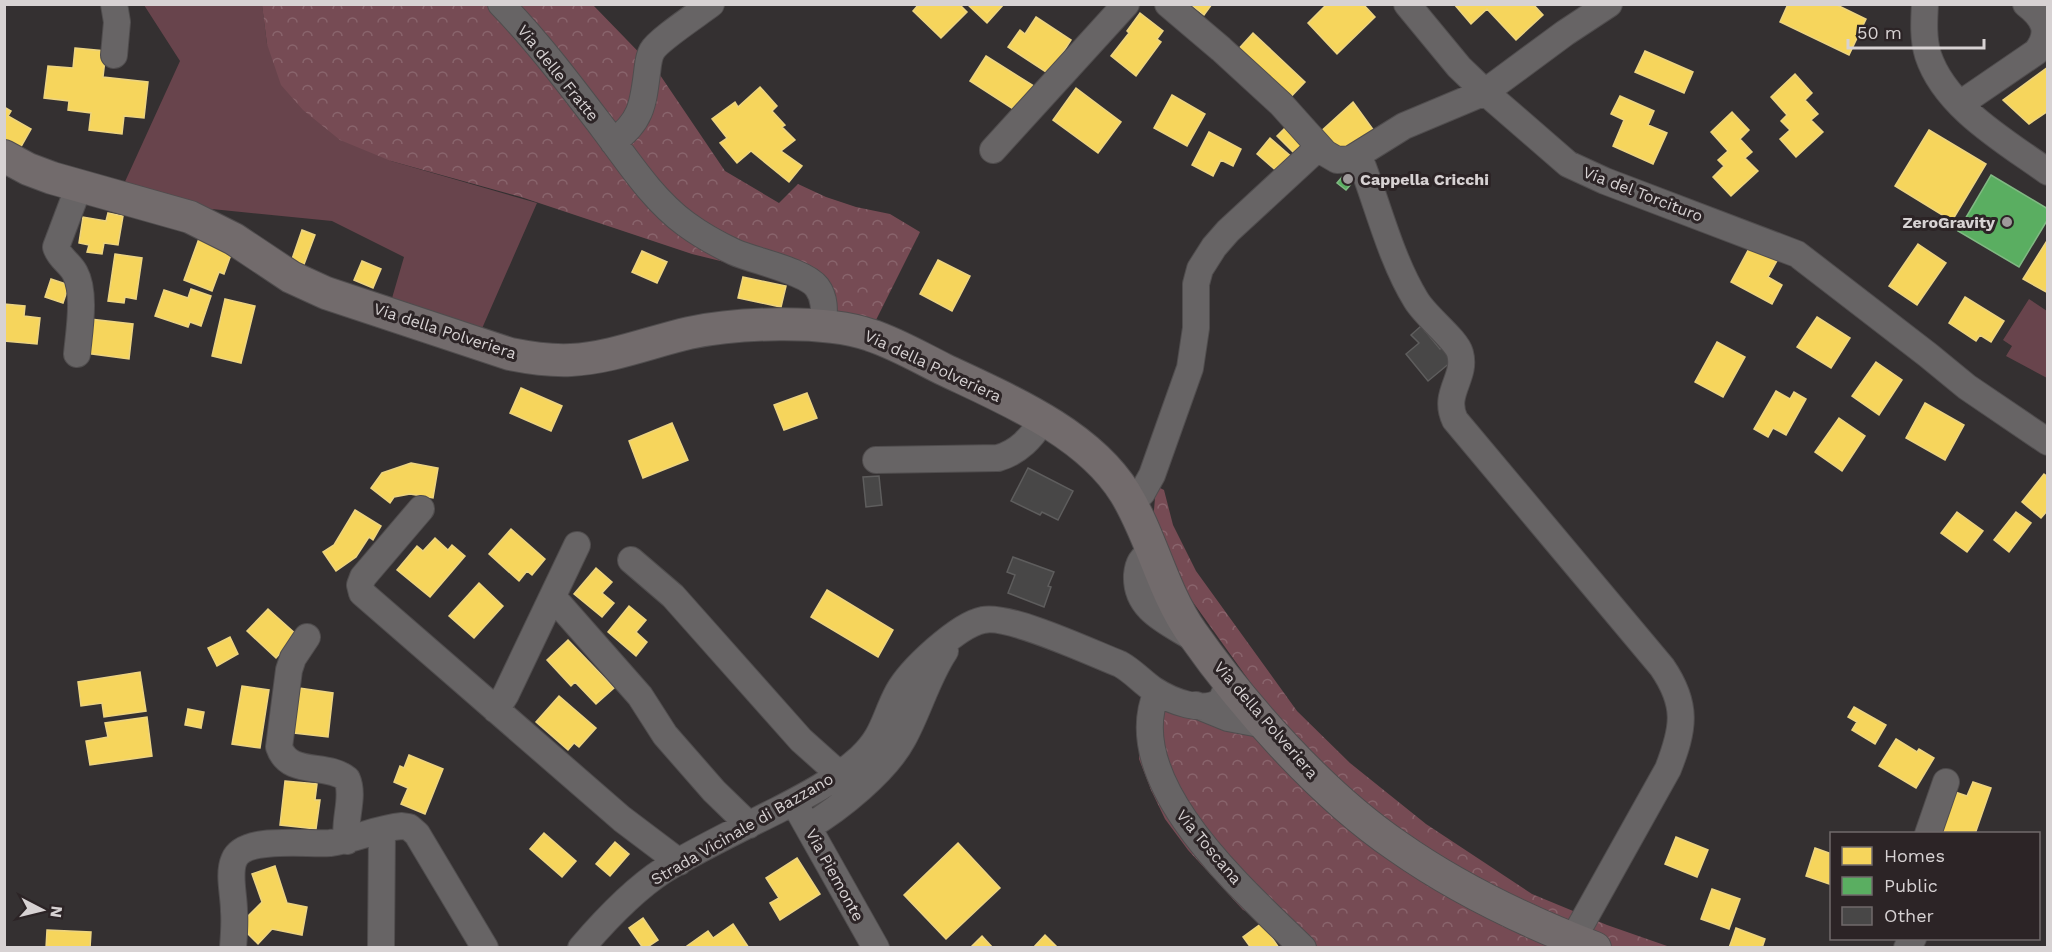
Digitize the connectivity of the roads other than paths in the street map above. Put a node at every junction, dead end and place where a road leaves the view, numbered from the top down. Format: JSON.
{"nodes":[{"id":1,"x":114,"y":4,"type":"edge"},
{"id":2,"x":501,"y":4,"type":"edge"},
{"id":3,"x":711,"y":4,"type":"edge"},
{"id":4,"x":1126,"y":4,"type":"edge"},
{"id":5,"x":1168,"y":4,"type":"edge"},
{"id":6,"x":1407,"y":4,"type":"edge"},
{"id":7,"x":1609,"y":4,"type":"edge"},
{"id":8,"x":1925,"y":4,"type":"edge"},
{"id":9,"x":2026,"y":4,"type":"edge"},
{"id":10,"x":114,"y":56,"type":"dead end"},
{"id":11,"x":1485,"y":92,"type":"junction"},
{"id":12,"x":1960,"y":104,"type":"junction"},
{"id":13,"x":614,"y":142,"type":"junction"},
{"id":14,"x":1320,"y":147,"type":"junction"},
{"id":15,"x":993,"y":150,"type":"dead end"},
{"id":16,"x":4,"y":156,"type":"edge"},
{"id":17,"x":1358,"y":156,"type":"junction"},
{"id":18,"x":2043,"y":159,"type":"edge"},
{"id":19,"x":79,"y":186,"type":"junction"},
{"id":20,"x":823,"y":326,"type":"junction"},
{"id":21,"x":77,"y":354,"type":"dead end"},
{"id":22,"x":1043,"y":420,"type":"junction"},
{"id":23,"x":2047,"y":442,"type":"edge"},
{"id":24,"x":876,"y":460,"type":"dead end"},
{"id":25,"x":1130,"y":504,"type":"junction"},
{"id":26,"x":421,"y":509,"type":"dead end"},
{"id":27,"x":577,"y":545,"type":"dead end"},
{"id":28,"x":631,"y":560,"type":"dead end"},
{"id":29,"x":559,"y":604,"type":"dead end"},
{"id":30,"x":970,"y":625,"type":"junction"},
{"id":31,"x":307,"y":637,"type":"dead end"},
{"id":32,"x":1224,"y":674,"type":"junction"},
{"id":33,"x":1157,"y":692,"type":"junction"},
{"id":34,"x":1248,"y":704,"type":"junction"},
{"id":35,"x":1208,"y":709,"type":"junction"},
{"id":36,"x":496,"y":710,"type":"junction"},
{"id":37,"x":1271,"y":730,"type":"junction"},
{"id":38,"x":839,"y":774,"type":"junction"},
{"id":39,"x":1946,"y":782,"type":"dead end"},
{"id":40,"x":794,"y":802,"type":"junction"},
{"id":41,"x":749,"y":825,"type":"junction"},
{"id":42,"x":808,"y":827,"type":"junction"},
{"id":43,"x":382,"y":830,"type":"junction"},
{"id":44,"x":1929,"y":832,"type":"edge"},
{"id":45,"x":347,"y":841,"type":"junction"},
{"id":46,"x":678,"y":861,"type":"junction"},
{"id":47,"x":1584,"y":944,"type":"edge"},
{"id":48,"x":233,"y":948,"type":"edge"},
{"id":49,"x":381,"y":948,"type":"edge"},
{"id":50,"x":485,"y":948,"type":"edge"},
{"id":51,"x":581,"y":948,"type":"edge"},
{"id":52,"x":876,"y":948,"type":"edge"},
{"id":53,"x":1303,"y":948,"type":"edge"}],
"edges":[{"from":1,"to":10,"type":"street"},
{"from":2,"to":13,"type":"street","name":"Via delle Fratte"},
{"from":3,"to":13,"type":"street"},
{"from":4,"to":15,"type":"street"},
{"from":5,"to":14,"type":"street"},
{"from":6,"to":11,"type":"street","name":"Via del Torcituro"},
{"from":7,"to":11,"type":"street"},
{"from":8,"to":12,"type":"street"},
{"from":9,"to":12,"type":"street"},
{"from":11,"to":17,"type":"street"},
{"from":11,"to":23,"type":"street","name":"Via del Torcituro"},
{"from":12,"to":18,"type":"street"},
{"from":13,"to":20,"type":"street","name":"Via delle Fratte"},
{"from":14,"to":17,"type":"street"},
{"from":14,"to":25,"type":"street"},
{"from":16,"to":19,"type":"main road","name":"Via della Polveriera"},
{"from":17,"to":47,"type":"street"},
{"from":19,"to":20,"type":"main road","name":"Via della Polveriera"},
{"from":19,"to":21,"type":"street"},
{"from":20,"to":22,"type":"main road","name":"Via della Polveriera"},
{"from":22,"to":24,"type":"street"},
{"from":22,"to":25,"type":"main road","name":"Via della Polveriera"},
{"from":25,"to":32,"type":"main road","name":"Via della Polveriera"},
{"from":26,"to":36,"type":"street"},
{"from":27,"to":36,"type":"street"},
{"from":28,"to":38,"type":"street"},
{"from":29,"to":41,"type":"street"},
{"from":30,"to":33,"type":"street","name":"Strada Vicinale di Bazzano"},
{"from":30,"to":38,"type":"street","name":"Strada Vicinale di Bazzano"},
{"from":30,"to":42,"type":"street"},
{"from":31,"to":45,"type":"street"},
{"from":32,"to":34,"type":"main road","name":"Via della Polveriera"},
{"from":32,"to":35,"type":"street"},
{"from":33,"to":35,"type":"street","name":"Strada Vicinale di Bazzano"},
{"from":33,"to":53,"type":"street","name":"Via Toscana"},
{"from":34,"to":35,"type":"street","name":"Strada Vicinale di Bazzano"},
{"from":34,"to":37,"type":"main road","name":"Via della Polveriera"},
{"from":35,"to":37,"type":"street","name":"Strada Vicinale di Bazzano"},
{"from":36,"to":46,"type":"street"},
{"from":37,"to":47,"type":"main road","name":"Via della Polveriera"},
{"from":38,"to":40,"type":"street","name":"Strada Vicinale di Bazzano"},
{"from":39,"to":44,"type":"street"},
{"from":40,"to":41,"type":"street","name":"Strada Vicinale di Bazzano"},
{"from":40,"to":42,"type":"street","name":"Via Piemonte"},
{"from":41,"to":46,"type":"street","name":"Strada Vicinale di Bazzano"},
{"from":42,"to":52,"type":"street","name":"Via Piemonte"},
{"from":43,"to":45,"type":"street"},
{"from":43,"to":49,"type":"street"},
{"from":43,"to":50,"type":"street"},
{"from":45,"to":48,"type":"street"},
{"from":46,"to":51,"type":"street","name":"Strada Vicinale di Bazzano"}]}
